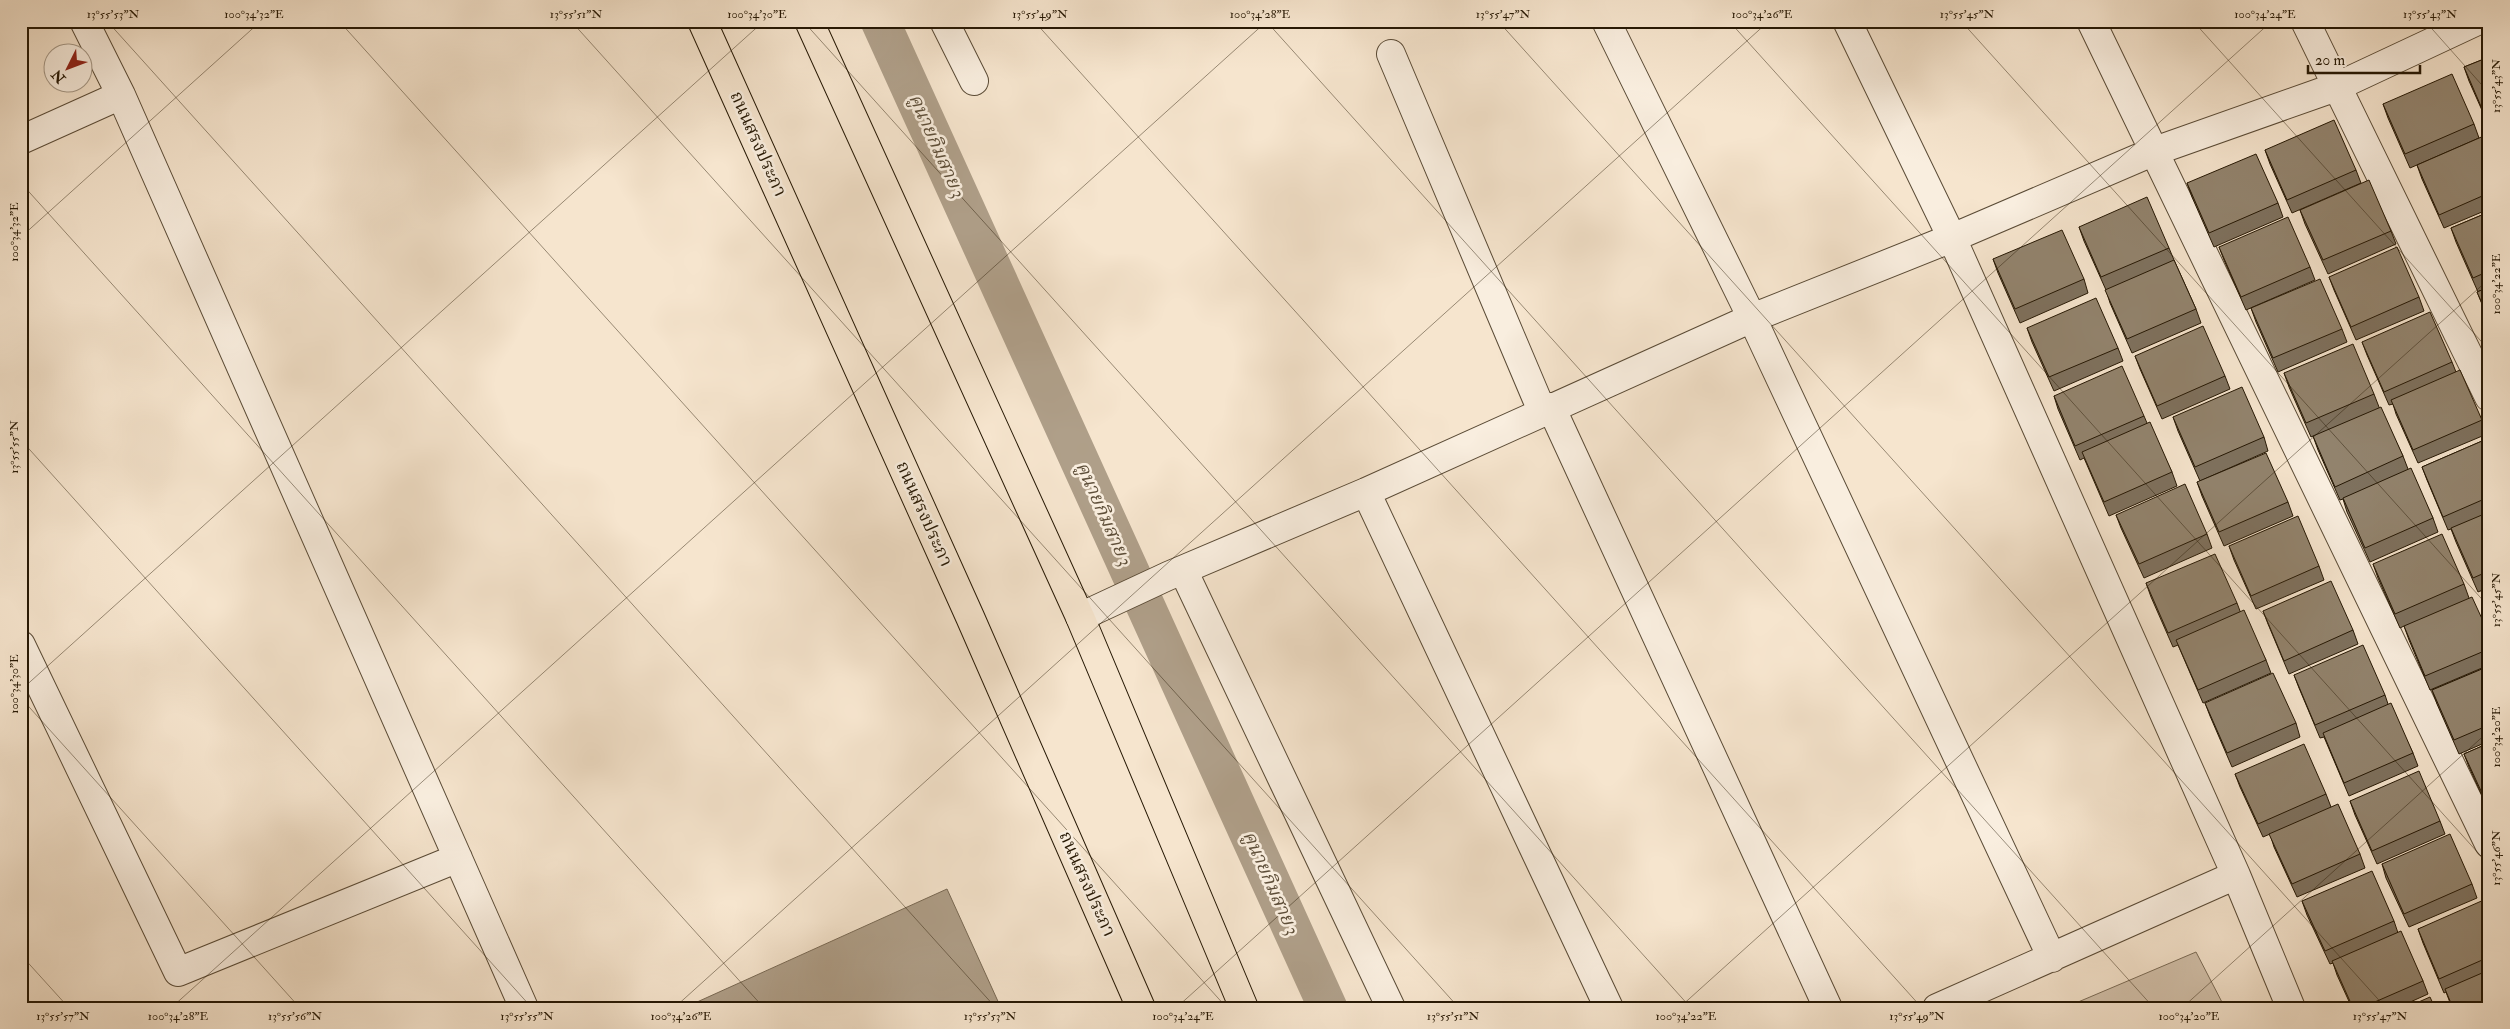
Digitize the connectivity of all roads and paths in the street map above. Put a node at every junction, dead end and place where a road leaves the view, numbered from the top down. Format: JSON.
{"nodes":[{"id":1,"x":84,"y":21,"type":"edge"},
{"id":2,"x":702,"y":21,"type":"edge"},
{"id":3,"x":809,"y":21,"type":"edge"},
{"id":4,"x":944,"y":21,"type":"edge"},
{"id":5,"x":1606,"y":21,"type":"edge"},
{"id":6,"x":1847,"y":21,"type":"edge"},
{"id":7,"x":2090,"y":21,"type":"edge"},
{"id":8,"x":2305,"y":21,"type":"edge"},
{"id":9,"x":2478,"y":21,"type":"edge"},
{"id":10,"x":1391,"y":54,"type":"dead end"},
{"id":11,"x":974,"y":81,"type":"dead end"},
{"id":12,"x":2336,"y":87,"type":"junction"},
{"id":13,"x":121,"y":95,"type":"junction"},
{"id":14,"x":21,"y":140,"type":"edge"},
{"id":15,"x":2155,"y":151,"type":"junction"},
{"id":16,"x":1952,"y":238,"type":"junction"},
{"id":17,"x":1752,"y":318,"type":"junction"},
{"id":18,"x":2489,"y":397,"type":"edge"},
{"id":19,"x":1546,"y":409,"type":"junction"},
{"id":20,"x":1366,"y":492,"type":"junction"},
{"id":21,"x":1176,"y":573,"type":"junction"},
{"id":22,"x":1080,"y":617,"type":"junction"},
{"id":23,"x":21,"y":645,"type":"edge"},
{"id":24,"x":2489,"y":844,"type":"edge"},
{"id":25,"x":458,"y":858,"type":"junction"},
{"id":26,"x":2236,"y":875,"type":"junction"},
{"id":27,"x":2052,"y":958,"type":"junction"},
{"id":28,"x":524,"y":1008,"type":"edge"},
{"id":29,"x":1141,"y":1008,"type":"edge"},
{"id":30,"x":1244,"y":1008,"type":"edge"},
{"id":31,"x":1391,"y":1008,"type":"edge"},
{"id":32,"x":1609,"y":1008,"type":"edge"},
{"id":33,"x":1828,"y":1008,"type":"edge"},
{"id":34,"x":1937,"y":1008,"type":"edge"},
{"id":35,"x":2291,"y":1008,"type":"edge"}],
"edges":[{"from":1,"to":13,"type":"street"},
{"from":2,"to":29,"type":"main road","name":"ถนนสรงประภา"},
{"from":3,"to":22,"type":"main road"},
{"from":4,"to":11,"type":"street"},
{"from":5,"to":17,"type":"street"},
{"from":6,"to":16,"type":"street"},
{"from":7,"to":15,"type":"street"},
{"from":8,"to":12,"type":"street"},
{"from":9,"to":12,"type":"street"},
{"from":10,"to":19,"type":"street"},
{"from":12,"to":15,"type":"street"},
{"from":12,"to":18,"type":"street"},
{"from":13,"to":14,"type":"street"},
{"from":13,"to":25,"type":"street"},
{"from":15,"to":16,"type":"street"},
{"from":15,"to":24,"type":"street"},
{"from":16,"to":17,"type":"street"},
{"from":16,"to":26,"type":"street"},
{"from":17,"to":19,"type":"street"},
{"from":17,"to":27,"type":"street"},
{"from":19,"to":20,"type":"street"},
{"from":19,"to":33,"type":"street"},
{"from":20,"to":21,"type":"street"},
{"from":20,"to":32,"type":"street"},
{"from":21,"to":22,"type":"street"},
{"from":21,"to":31,"type":"street"},
{"from":22,"to":30,"type":"main road"},
{"from":23,"to":25,"type":"street"},
{"from":25,"to":28,"type":"street"},
{"from":26,"to":27,"type":"street"},
{"from":26,"to":35,"type":"street"},
{"from":27,"to":34,"type":"street"}]}
